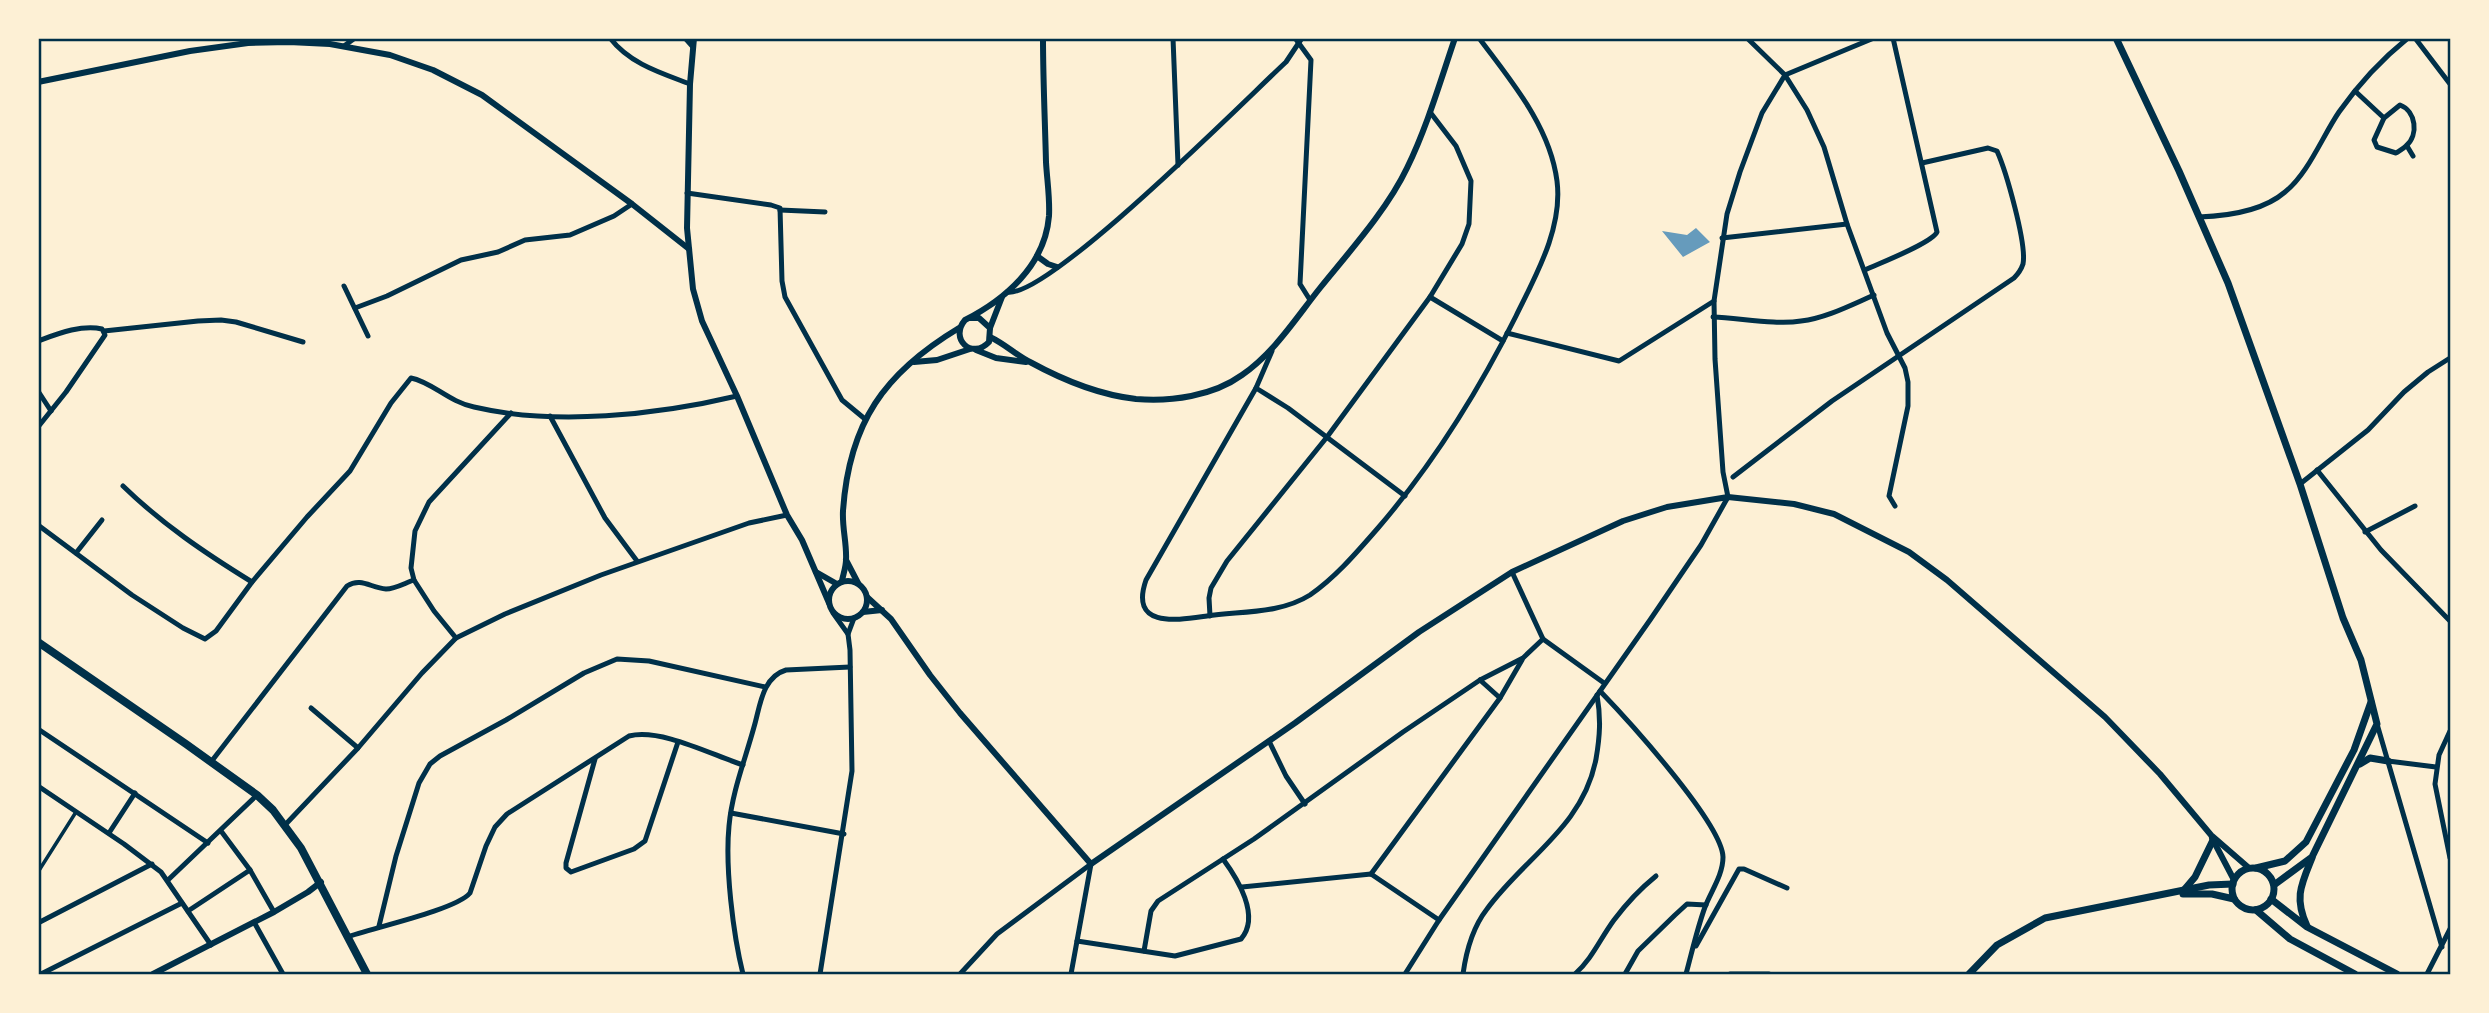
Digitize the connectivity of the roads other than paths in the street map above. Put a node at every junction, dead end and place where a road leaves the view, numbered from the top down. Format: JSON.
{"nodes":[{"id":1,"x":355,"y":38,"type":"edge"},
{"id":2,"x":610,"y":38,"type":"edge"},
{"id":3,"x":685,"y":38,"type":"edge"},
{"id":4,"x":694,"y":38,"type":"edge"},
{"id":5,"x":1044,"y":38,"type":"edge"},
{"id":6,"x":1173,"y":38,"type":"edge"},
{"id":7,"x":1455,"y":38,"type":"edge"},
{"id":8,"x":1479,"y":38,"type":"edge"},
{"id":9,"x":1747,"y":38,"type":"edge"},
{"id":10,"x":1893,"y":38,"type":"edge"},
{"id":11,"x":2116,"y":38,"type":"edge"},
{"id":12,"x":2408,"y":38,"type":"edge"},
{"id":13,"x":2415,"y":38,"type":"edge"},
{"id":14,"x":1873,"y":39,"type":"edge"},
{"id":15,"x":1299,"y":40,"type":"edge"},
{"id":16,"x":344,"y":46,"type":"junction"},
{"id":17,"x":693,"y":47,"type":"junction"},
{"id":18,"x":1785,"y":75,"type":"junction"},
{"id":19,"x":38,"y":82,"type":"edge"},
{"id":20,"x":2451,"y":83,"type":"edge"},
{"id":21,"x":690,"y":84,"type":"junction"},
{"id":22,"x":2355,"y":91,"type":"junction"},
{"id":23,"x":1430,"y":112,"type":"junction"},
{"id":24,"x":2384,"y":118,"type":"junction"},
{"id":25,"x":2407,"y":146,"type":"junction"},
{"id":26,"x":2413,"y":156,"type":"dead end"},
{"id":27,"x":1922,"y":163,"type":"junction"},
{"id":28,"x":1178,"y":165,"type":"junction"},
{"id":29,"x":687,"y":193,"type":"junction"},
{"id":30,"x":632,"y":204,"type":"junction"},
{"id":31,"x":780,"y":210,"type":"junction"},
{"id":32,"x":825,"y":212,"type":"dead end"},
{"id":33,"x":2199,"y":217,"type":"junction"},
{"id":34,"x":1847,"y":224,"type":"junction"},
{"id":35,"x":1722,"y":238,"type":"junction"},
{"id":36,"x":689,"y":249,"type":"junction"},
{"id":37,"x":1037,"y":256,"type":"junction"},
{"id":38,"x":1057,"y":267,"type":"junction"},
{"id":39,"x":1865,"y":270,"type":"junction"},
{"id":40,"x":344,"y":286,"type":"dead end"},
{"id":41,"x":1005,"y":294,"type":"junction"},
{"id":42,"x":1874,"y":295,"type":"junction"},
{"id":43,"x":1430,"y":297,"type":"junction"},
{"id":44,"x":1310,"y":300,"type":"junction"},
{"id":45,"x":1714,"y":301,"type":"junction"},
{"id":46,"x":355,"y":308,"type":"junction"},
{"id":47,"x":1713,"y":317,"type":"junction"},
{"id":48,"x":970,"y":318,"type":"junction"},
{"id":49,"x":959,"y":328,"type":"junction"},
{"id":50,"x":990,"y":328,"type":"junction"},
{"id":51,"x":104,"y":331,"type":"junction"},
{"id":52,"x":1507,"y":333,"type":"junction"},
{"id":53,"x":368,"y":336,"type":"dead end"},
{"id":54,"x":990,"y":337,"type":"junction"},
{"id":55,"x":38,"y":341,"type":"edge"},
{"id":56,"x":1503,"y":341,"type":"junction"},
{"id":57,"x":303,"y":342,"type":"dead end"},
{"id":58,"x":972,"y":349,"type":"junction"},
{"id":59,"x":1272,"y":349,"type":"junction"},
{"id":60,"x":1898,"y":357,"type":"junction"},
{"id":61,"x":2451,"y":358,"type":"edge"},
{"id":62,"x":914,"y":362,"type":"junction"},
{"id":63,"x":1031,"y":363,"type":"junction"},
{"id":64,"x":1256,"y":388,"type":"junction"},
{"id":65,"x":38,"y":391,"type":"edge"},
{"id":66,"x":737,"y":396,"type":"junction"},
{"id":67,"x":51,"y":411,"type":"junction"},
{"id":68,"x":511,"y":413,"type":"junction"},
{"id":69,"x":550,"y":416,"type":"junction"},
{"id":70,"x":865,"y":419,"type":"junction"},
{"id":71,"x":38,"y":427,"type":"edge"},
{"id":72,"x":1327,"y":437,"type":"junction"},
{"id":73,"x":2317,"y":470,"type":"junction"},
{"id":74,"x":1733,"y":477,"type":"dead end"},
{"id":75,"x":2300,"y":484,"type":"junction"},
{"id":76,"x":122,"y":486,"type":"dead end"},
{"id":77,"x":1405,"y":496,"type":"junction"},
{"id":78,"x":1728,"y":497,"type":"junction"},
{"id":79,"x":1895,"y":506,"type":"dead end"},
{"id":80,"x":2415,"y":506,"type":"dead end"},
{"id":81,"x":787,"y":515,"type":"junction"},
{"id":82,"x":102,"y":520,"type":"dead end"},
{"id":83,"x":38,"y":525,"type":"edge"},
{"id":84,"x":2365,"y":532,"type":"junction"},
{"id":85,"x":76,"y":553,"type":"junction"},
{"id":86,"x":846,"y":560,"type":"junction"},
{"id":87,"x":637,"y":561,"type":"junction"},
{"id":88,"x":815,"y":571,"type":"junction"},
{"id":89,"x":1512,"y":572,"type":"junction"},
{"id":90,"x":414,"y":580,"type":"junction"},
{"id":91,"x":252,"y":582,"type":"junction"},
{"id":92,"x":839,"y":583,"type":"junction"},
{"id":93,"x":858,"y":583,"type":"junction"},
{"id":94,"x":867,"y":597,"type":"junction"},
{"id":95,"x":829,"y":603,"type":"junction"},
{"id":96,"x":883,"y":610,"type":"junction"},
{"id":97,"x":863,"y":612,"type":"junction"},
{"id":98,"x":833,"y":613,"type":"junction"},
{"id":99,"x":1210,"y":616,"type":"junction"},
{"id":100,"x":854,"y":618,"type":"junction"},
{"id":101,"x":2451,"y":621,"type":"edge"},
{"id":102,"x":848,"y":634,"type":"junction"},
{"id":103,"x":456,"y":638,"type":"junction"},
{"id":104,"x":1543,"y":639,"type":"junction"},
{"id":105,"x":38,"y":642,"type":"edge"},
{"id":106,"x":1523,"y":658,"type":"junction"},
{"id":107,"x":850,"y":667,"type":"junction"},
{"id":108,"x":1480,"y":680,"type":"junction"},
{"id":109,"x":1604,"y":682,"type":"junction"},
{"id":110,"x":765,"y":687,"type":"junction"},
{"id":111,"x":1598,"y":693,"type":"junction"},
{"id":112,"x":1500,"y":698,"type":"junction"},
{"id":113,"x":2371,"y":702,"type":"junction"},
{"id":114,"x":312,"y":708,"type":"dead end"},
{"id":115,"x":2377,"y":724,"type":"junction"},
{"id":116,"x":39,"y":731,"type":"edge"},
{"id":117,"x":2451,"y":731,"type":"edge"},
{"id":118,"x":678,"y":741,"type":"junction"},
{"id":119,"x":1269,"y":741,"type":"junction"},
{"id":120,"x":358,"y":748,"type":"junction"},
{"id":121,"x":595,"y":759,"type":"junction"},
{"id":122,"x":2388,"y":761,"type":"junction"},
{"id":123,"x":211,"y":762,"type":"junction"},
{"id":124,"x":743,"y":765,"type":"junction"},
{"id":125,"x":2357,"y":766,"type":"junction"},
{"id":126,"x":2436,"y":767,"type":"junction"},
{"id":127,"x":40,"y":789,"type":"edge"},
{"id":128,"x":135,"y":793,"type":"junction"},
{"id":129,"x":257,"y":794,"type":"junction"},
{"id":130,"x":1305,"y":804,"type":"junction"},
{"id":131,"x":76,"y":811,"type":"junction"},
{"id":132,"x":731,"y":813,"type":"junction"},
{"id":133,"x":285,"y":825,"type":"junction"},
{"id":134,"x":221,"y":831,"type":"junction"},
{"id":135,"x":109,"y":833,"type":"junction"},
{"id":136,"x":844,"y":834,"type":"junction"},
{"id":137,"x":2212,"y":837,"type":"junction"},
{"id":138,"x":208,"y":843,"type":"junction"},
{"id":139,"x":2312,"y":857,"type":"junction"},
{"id":140,"x":2451,"y":858,"type":"edge"},
{"id":141,"x":1223,"y":859,"type":"junction"},
{"id":142,"x":152,"y":864,"type":"junction"},
{"id":143,"x":1091,"y":864,"type":"junction"},
{"id":144,"x":2252,"y":868,"type":"junction"},
{"id":145,"x":250,"y":870,"type":"junction"},
{"id":146,"x":38,"y":872,"type":"edge"},
{"id":147,"x":1371,"y":874,"type":"junction"},
{"id":148,"x":1656,"y":876,"type":"dead end"},
{"id":149,"x":168,"y":880,"type":"junction"},
{"id":150,"x":321,"y":882,"type":"junction"},
{"id":151,"x":2233,"y":882,"type":"junction"},
{"id":152,"x":2274,"y":886,"type":"junction"},
{"id":153,"x":1242,"y":887,"type":"junction"},
{"id":154,"x":1787,"y":888,"type":"dead end"},
{"id":155,"x":2184,"y":890,"type":"junction"},
{"id":156,"x":2173,"y":894,"type":"junction"},
{"id":157,"x":2234,"y":899,"type":"junction"},
{"id":158,"x":2272,"y":899,"type":"junction"},
{"id":159,"x":182,"y":903,"type":"junction"},
{"id":160,"x":1706,"y":905,"type":"junction"},
{"id":161,"x":2256,"y":910,"type":"junction"},
{"id":162,"x":188,"y":911,"type":"junction"},
{"id":163,"x":274,"y":912,"type":"junction"},
{"id":164,"x":1439,"y":920,"type":"junction"},
{"id":165,"x":254,"y":922,"type":"junction"},
{"id":166,"x":38,"y":923,"type":"edge"},
{"id":167,"x":379,"y":926,"type":"junction"},
{"id":168,"x":2307,"y":927,"type":"junction"},
{"id":169,"x":2451,"y":929,"type":"edge"},
{"id":170,"x":346,"y":937,"type":"junction"},
{"id":171,"x":1077,"y":942,"type":"junction"},
{"id":172,"x":211,"y":945,"type":"junction"},
{"id":173,"x":2442,"y":947,"type":"junction"},
{"id":174,"x":1144,"y":951,"type":"junction"},
{"id":175,"x":1692,"y":955,"type":"junction"},
{"id":176,"x":38,"y":967,"type":"edge"},
{"id":177,"x":42,"y":974,"type":"edge"},
{"id":178,"x":153,"y":975,"type":"edge"},
{"id":179,"x":283,"y":975,"type":"edge"},
{"id":180,"x":367,"y":975,"type":"edge"},
{"id":181,"x":743,"y":975,"type":"edge"},
{"id":182,"x":820,"y":975,"type":"edge"},
{"id":183,"x":960,"y":975,"type":"edge"},
{"id":184,"x":1071,"y":975,"type":"edge"},
{"id":185,"x":1405,"y":975,"type":"edge"},
{"id":186,"x":1463,"y":975,"type":"edge"},
{"id":187,"x":1575,"y":975,"type":"edge"},
{"id":188,"x":1625,"y":975,"type":"edge"},
{"id":189,"x":1686,"y":975,"type":"edge"},
{"id":190,"x":1730,"y":975,"type":"edge"},
{"id":191,"x":1769,"y":975,"type":"edge"},
{"id":192,"x":1969,"y":975,"type":"edge"},
{"id":193,"x":2355,"y":975,"type":"edge"},
{"id":194,"x":2397,"y":975,"type":"edge"},
{"id":195,"x":2427,"y":975,"type":"edge"}],
"edges":[{"from":1,"to":16,"type":"street"},
{"from":2,"to":21,"type":"street"},
{"from":3,"to":17,"type":"street"},
{"from":4,"to":17,"type":"street"},
{"from":5,"to":37,"type":"street"},
{"from":6,"to":28,"type":"street"},
{"from":7,"to":23,"type":"street"},
{"from":8,"to":52,"type":"street"},
{"from":9,"to":18,"type":"street"},
{"from":10,"to":27,"type":"street"},
{"from":11,"to":33,"type":"main road"},
{"from":12,"to":22,"type":"street"},
{"from":13,"to":20,"type":"street"},
{"from":14,"to":18,"type":"street"},
{"from":15,"to":28,"type":"street"},
{"from":15,"to":44,"type":"street"},
{"from":16,"to":19,"type":"street"},
{"from":16,"to":30,"type":"street"},
{"from":17,"to":21,"type":"street"},
{"from":18,"to":34,"type":"street"},
{"from":18,"to":35,"type":"street"},
{"from":21,"to":29,"type":"street"},
{"from":22,"to":24,"type":"street"},
{"from":22,"to":33,"type":"street"},
{"from":23,"to":43,"type":"street"},
{"from":23,"to":44,"type":"street"},
{"from":24,"to":25,"type":"street"},
{"from":24,"to":25,"type":"street"},
{"from":25,"to":26,"type":"street"},
{"from":27,"to":39,"type":"street"},
{"from":27,"to":60,"type":"street"},
{"from":28,"to":38,"type":"street"},
{"from":29,"to":31,"type":"street"},
{"from":29,"to":36,"type":"street"},
{"from":30,"to":36,"type":"street"},
{"from":30,"to":46,"type":"street"},
{"from":31,"to":32,"type":"street"},
{"from":31,"to":70,"type":"street"},
{"from":33,"to":75,"type":"main road"},
{"from":34,"to":35,"type":"street"},
{"from":34,"to":39,"type":"street"},
{"from":35,"to":45,"type":"street"},
{"from":36,"to":66,"type":"street"},
{"from":37,"to":38,"type":"street"},
{"from":37,"to":41,"type":"street"},
{"from":38,"to":41,"type":"street"},
{"from":39,"to":42,"type":"street"},
{"from":40,"to":46,"type":"street"},
{"from":41,"to":48,"type":"street"},
{"from":41,"to":50,"type":"street"},
{"from":42,"to":47,"type":"street"},
{"from":42,"to":60,"type":"street"},
{"from":43,"to":56,"type":"street"},
{"from":43,"to":72,"type":"street"},
{"from":44,"to":59,"type":"street"},
{"from":45,"to":47,"type":"street"},
{"from":45,"to":52,"type":"street"},
{"from":46,"to":53,"type":"street"},
{"from":47,"to":78,"type":"street"},
{"from":48,"to":49,"type":"street"},
{"from":48,"to":50,"type":"street"},
{"from":49,"to":58,"type":"street"},
{"from":49,"to":62,"type":"street"},
{"from":50,"to":54,"type":"street"},
{"from":51,"to":55,"type":"street"},
{"from":51,"to":57,"type":"street"},
{"from":51,"to":67,"type":"street"},
{"from":52,"to":56,"type":"street"},
{"from":54,"to":58,"type":"street"},
{"from":54,"to":63,"type":"street"},
{"from":56,"to":77,"type":"street"},
{"from":58,"to":62,"type":"street"},
{"from":58,"to":63,"type":"street"},
{"from":59,"to":63,"type":"street"},
{"from":59,"to":64,"type":"street"},
{"from":60,"to":74,"type":"street"},
{"from":60,"to":79,"type":"street"},
{"from":61,"to":73,"type":"street"},
{"from":62,"to":70,"type":"street"},
{"from":64,"to":72,"type":"street"},
{"from":64,"to":99,"type":"street"},
{"from":65,"to":67,"type":"street"},
{"from":66,"to":69,"type":"street"},
{"from":66,"to":81,"type":"street"},
{"from":67,"to":71,"type":"street"},
{"from":68,"to":69,"type":"street"},
{"from":68,"to":90,"type":"street"},
{"from":68,"to":91,"type":"street"},
{"from":69,"to":87,"type":"street"},
{"from":70,"to":86,"type":"street"},
{"from":72,"to":77,"type":"street"},
{"from":72,"to":99,"type":"street"},
{"from":73,"to":75,"type":"street"},
{"from":73,"to":84,"type":"street"},
{"from":75,"to":113,"type":"main road"},
{"from":76,"to":91,"type":"street"},
{"from":77,"to":99,"type":"street"},
{"from":78,"to":89,"type":"street"},
{"from":78,"to":109,"type":"street"},
{"from":78,"to":137,"type":"street"},
{"from":80,"to":84,"type":"street"},
{"from":81,"to":87,"type":"street"},
{"from":81,"to":88,"type":"street"},
{"from":82,"to":85,"type":"street"},
{"from":83,"to":85,"type":"street"},
{"from":84,"to":101,"type":"street"},
{"from":85,"to":91,"type":"street"},
{"from":86,"to":92,"type":"street"},
{"from":86,"to":93,"type":"street"},
{"from":87,"to":103,"type":"street"},
{"from":88,"to":92,"type":"street"},
{"from":88,"to":95,"type":"street"},
{"from":89,"to":104,"type":"street"},
{"from":89,"to":119,"type":"street"},
{"from":90,"to":103,"type":"street"},
{"from":90,"to":123,"type":"street"},
{"from":92,"to":93,"type":"street"},
{"from":92,"to":95,"type":"street"},
{"from":93,"to":94,"type":"street"},
{"from":94,"to":96,"type":"street"},
{"from":94,"to":97,"type":"street"},
{"from":95,"to":98,"type":"street"},
{"from":96,"to":97,"type":"street"},
{"from":96,"to":143,"type":"street"},
{"from":97,"to":100,"type":"street"},
{"from":98,"to":100,"type":"street"},
{"from":98,"to":102,"type":"street"},
{"from":100,"to":102,"type":"street"},
{"from":102,"to":107,"type":"street"},
{"from":103,"to":120,"type":"street"},
{"from":104,"to":106,"type":"street"},
{"from":104,"to":109,"type":"street"},
{"from":105,"to":123,"type":"main road"},
{"from":106,"to":108,"type":"street"},
{"from":106,"to":112,"type":"street"},
{"from":107,"to":110,"type":"street"},
{"from":107,"to":136,"type":"street"},
{"from":108,"to":112,"type":"street"},
{"from":108,"to":130,"type":"street"},
{"from":109,"to":111,"type":"street"},
{"from":110,"to":124,"type":"street"},
{"from":110,"to":167,"type":"street"},
{"from":111,"to":160,"type":"street"},
{"from":111,"to":164,"type":"street"},
{"from":111,"to":186,"type":"street"},
{"from":112,"to":147,"type":"street"},
{"from":113,"to":115,"type":"main road"},
{"from":113,"to":144,"type":"main road"},
{"from":114,"to":120,"type":"street"},
{"from":115,"to":122,"type":"street"},
{"from":115,"to":125,"type":"main road"},
{"from":116,"to":128,"type":"street"},
{"from":117,"to":126,"type":"street"},
{"from":118,"to":121,"type":"street"},
{"from":118,"to":121,"type":"street"},
{"from":118,"to":124,"type":"street"},
{"from":119,"to":130,"type":"street"},
{"from":119,"to":143,"type":"street"},
{"from":120,"to":133,"type":"street"},
{"from":121,"to":167,"type":"street"},
{"from":122,"to":125,"type":"main road"},
{"from":122,"to":126,"type":"street"},
{"from":122,"to":173,"type":"street"},
{"from":123,"to":129,"type":"main road"},
{"from":124,"to":132,"type":"street"},
{"from":125,"to":139,"type":"main road"},
{"from":126,"to":140,"type":"street"},
{"from":127,"to":131,"type":"street"},
{"from":128,"to":135,"type":"street"},
{"from":128,"to":138,"type":"street"},
{"from":129,"to":133,"type":"main road"},
{"from":129,"to":134,"type":"street"},
{"from":130,"to":141,"type":"street"},
{"from":131,"to":135,"type":"street"},
{"from":131,"to":146,"type":"street"},
{"from":132,"to":136,"type":"street"},
{"from":132,"to":181,"type":"street"},
{"from":133,"to":150,"type":"main road"},
{"from":134,"to":138,"type":"street"},
{"from":134,"to":145,"type":"street"},
{"from":135,"to":142,"type":"street"},
{"from":136,"to":182,"type":"street"},
{"from":137,"to":144,"type":"street"},
{"from":137,"to":151,"type":"street"},
{"from":137,"to":155,"type":"main road"},
{"from":138,"to":149,"type":"street"},
{"from":139,"to":152,"type":"main road"},
{"from":139,"to":168,"type":"main road"},
{"from":141,"to":153,"type":"street"},
{"from":141,"to":174,"type":"street"},
{"from":142,"to":149,"type":"street"},
{"from":142,"to":166,"type":"street"},
{"from":143,"to":171,"type":"street"},
{"from":143,"to":183,"type":"street"},
{"from":144,"to":151,"type":"main road"},
{"from":144,"to":152,"type":"main road"},
{"from":145,"to":162,"type":"street"},
{"from":145,"to":163,"type":"street"},
{"from":147,"to":153,"type":"street"},
{"from":147,"to":164,"type":"street"},
{"from":148,"to":187,"type":"street"},
{"from":149,"to":159,"type":"street"},
{"from":150,"to":163,"type":"street"},
{"from":150,"to":170,"type":"main road"},
{"from":151,"to":155,"type":"main road"},
{"from":151,"to":157,"type":"main road"},
{"from":152,"to":158,"type":"main road"},
{"from":153,"to":174,"type":"street"},
{"from":154,"to":175,"type":"street"},
{"from":155,"to":156,"type":"main road"},
{"from":156,"to":157,"type":"main road"},
{"from":156,"to":192,"type":"main road"},
{"from":157,"to":161,"type":"main road"},
{"from":158,"to":161,"type":"main road"},
{"from":158,"to":168,"type":"main road"},
{"from":159,"to":162,"type":"street"},
{"from":159,"to":177,"type":"street"},
{"from":160,"to":175,"type":"street"},
{"from":160,"to":188,"type":"street"},
{"from":161,"to":193,"type":"main road"},
{"from":162,"to":172,"type":"street"},
{"from":163,"to":165,"type":"street"},
{"from":164,"to":185,"type":"street"},
{"from":165,"to":172,"type":"street"},
{"from":165,"to":179,"type":"street"},
{"from":167,"to":170,"type":"street"},
{"from":168,"to":194,"type":"main road"},
{"from":169,"to":173,"type":"street"},
{"from":170,"to":180,"type":"main road"},
{"from":171,"to":174,"type":"street"},
{"from":171,"to":184,"type":"street"},
{"from":172,"to":178,"type":"street"},
{"from":173,"to":195,"type":"street"},
{"from":175,"to":189,"type":"street"},
{"from":176,"to":177,"type":"street"},
{"from":190,"to":191,"type":"street"}]}
